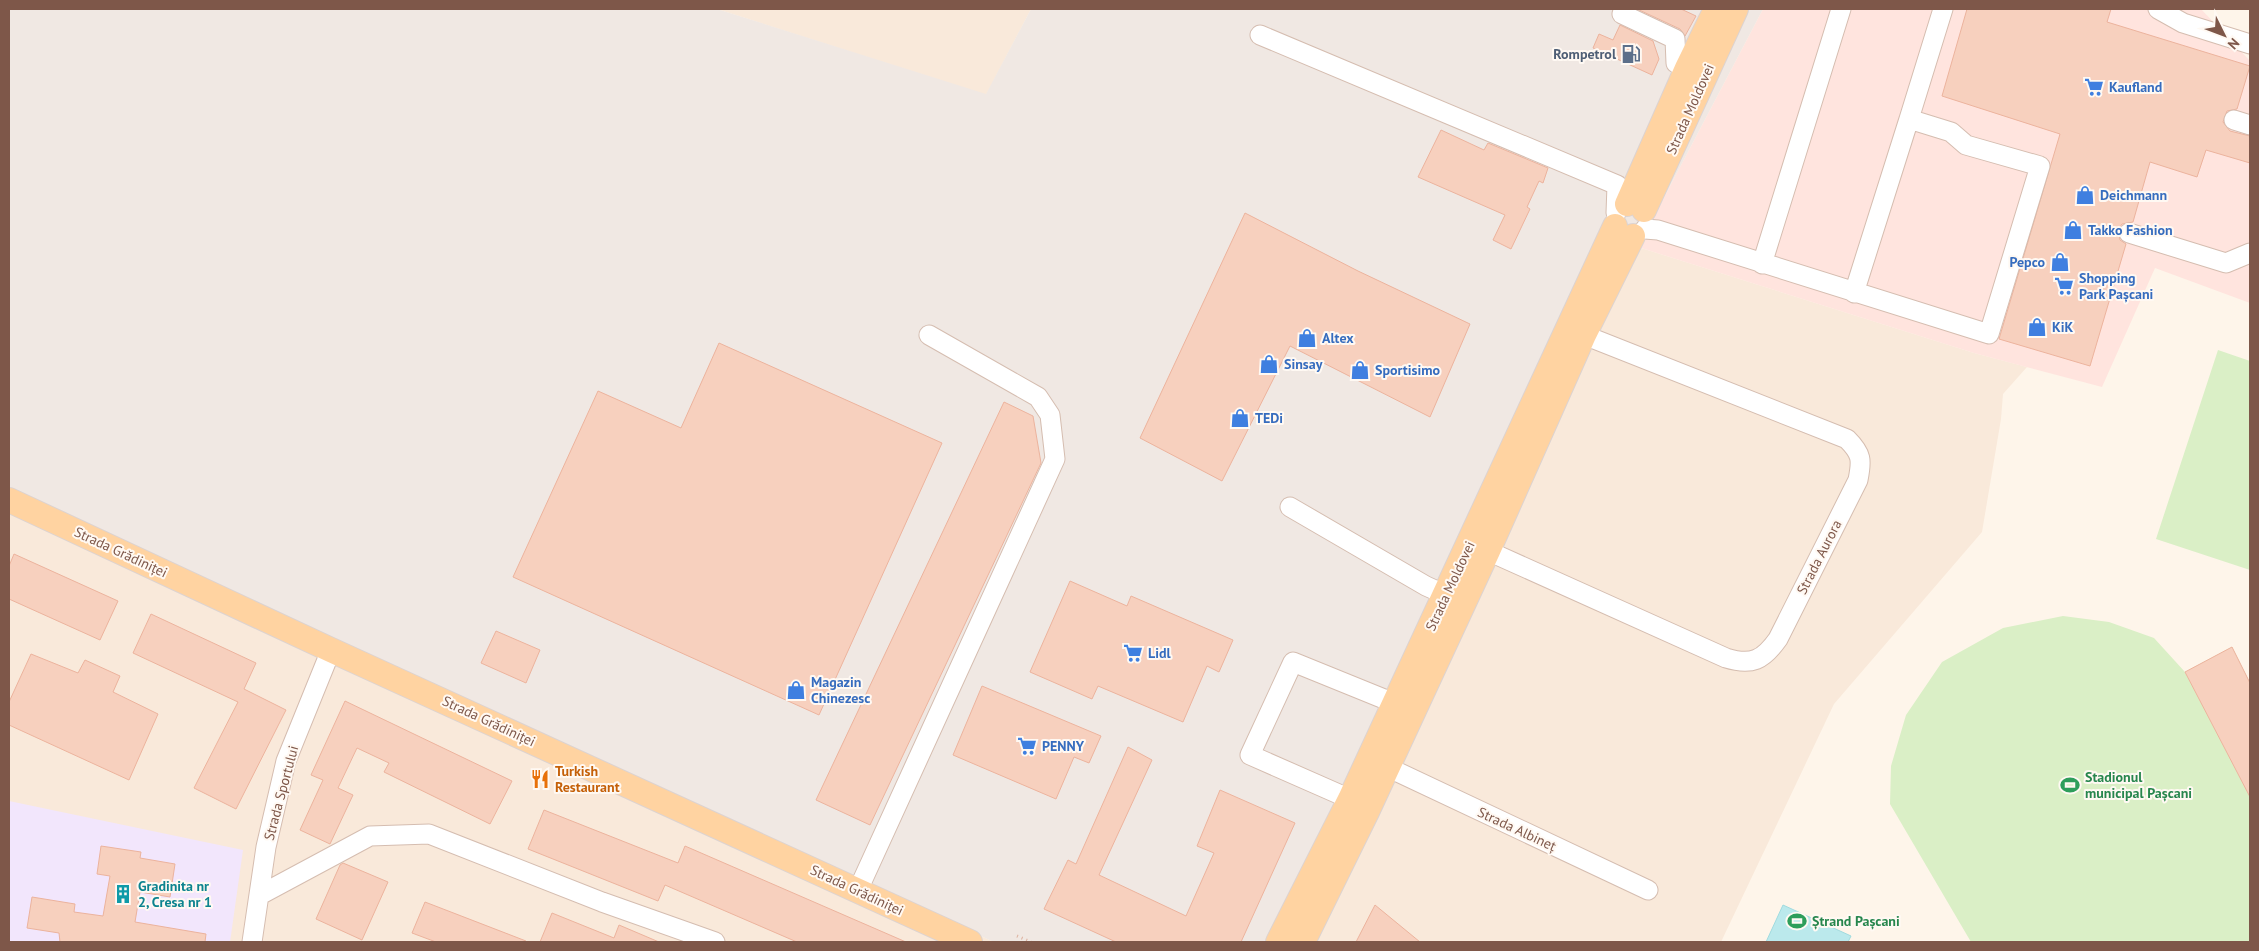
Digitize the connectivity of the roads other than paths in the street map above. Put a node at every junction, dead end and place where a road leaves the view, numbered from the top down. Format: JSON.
{"nodes":[{"id":1,"x":1624,"y":9,"type":"edge"},
{"id":2,"x":1716,"y":9,"type":"edge"},
{"id":3,"x":1736,"y":9,"type":"edge"},
{"id":4,"x":1841,"y":9,"type":"edge"},
{"id":5,"x":1944,"y":9,"type":"edge"},
{"id":6,"x":2158,"y":9,"type":"edge"},
{"id":7,"x":1260,"y":35,"type":"dead end"},
{"id":8,"x":2250,"y":44,"type":"edge"},
{"id":9,"x":1687,"y":68,"type":"junction"},
{"id":10,"x":1909,"y":120,"type":"junction"},
{"id":11,"x":1634,"y":217,"type":"junction"},
{"id":12,"x":2129,"y":233,"type":"dead end"},
{"id":13,"x":2250,"y":253,"type":"edge"},
{"id":14,"x":1762,"y":264,"type":"junction"},
{"id":15,"x":1854,"y":293,"type":"junction"},
{"id":16,"x":928,"y":335,"type":"dead end"},
{"id":17,"x":1584,"y":335,"type":"junction"},
{"id":18,"x":9,"y":500,"type":"edge"},
{"id":19,"x":1290,"y":507,"type":"dead end"},
{"id":20,"x":1488,"y":551,"type":"junction"},
{"id":21,"x":1446,"y":595,"type":"junction"},
{"id":22,"x":332,"y":650,"type":"junction"},
{"id":23,"x":1394,"y":703,"type":"junction"},
{"id":24,"x":1388,"y":768,"type":"junction"},
{"id":25,"x":1350,"y":799,"type":"junction"},
{"id":26,"x":858,"y":890,"type":"junction"},
{"id":27,"x":1648,"y":890,"type":"dead end"},
{"id":28,"x":260,"y":895,"type":"junction"},
{"id":29,"x":252,"y":942,"type":"edge"},
{"id":30,"x":715,"y":942,"type":"edge"},
{"id":31,"x":970,"y":942,"type":"edge"},
{"id":32,"x":1278,"y":942,"type":"edge"},
{"id":33,"x":1303,"y":942,"type":"edge"}],
"edges":[{"from":1,"to":9,"type":"street"},
{"from":2,"to":9,"type":"main road","name":"Strada Moldovei"},
{"from":3,"to":11,"type":"main road","name":"Strada Moldovei"},
{"from":4,"to":14,"type":"street"},
{"from":5,"to":10,"type":"street"},
{"from":6,"to":8,"type":"street"},
{"from":7,"to":11,"type":"street"},
{"from":9,"to":11,"type":"main road","name":"Strada Moldovei"},
{"from":10,"to":15,"type":"street"},
{"from":10,"to":15,"type":"street"},
{"from":11,"to":14,"type":"street"},
{"from":11,"to":17,"type":"main road","name":"Strada Moldovei"},
{"from":11,"to":21,"type":"main road","name":"Strada Moldovei"},
{"from":12,"to":13,"type":"street"},
{"from":14,"to":15,"type":"street"},
{"from":16,"to":26,"type":"street"},
{"from":17,"to":20,"type":"main road","name":"Strada Moldovei"},
{"from":17,"to":20,"type":"street","name":"Strada Aurora"},
{"from":18,"to":22,"type":"main road","name":"Strada Grădiniței"},
{"from":19,"to":21,"type":"street"},
{"from":20,"to":24,"type":"main road","name":"Strada Moldovei"},
{"from":21,"to":23,"type":"main road","name":"Strada Moldovei"},
{"from":22,"to":26,"type":"main road","name":"Strada Grădiniței"},
{"from":22,"to":28,"type":"street","name":"Strada Sportului"},
{"from":23,"to":25,"type":"main road","name":"Strada Moldovei"},
{"from":23,"to":25,"type":"street"},
{"from":24,"to":27,"type":"street","name":"Strada Albineț"},
{"from":24,"to":33,"type":"main road","name":"Strada Moldovei"},
{"from":25,"to":32,"type":"main road","name":"Strada Moldovei"},
{"from":26,"to":31,"type":"main road","name":"Strada Grădiniței"},
{"from":28,"to":29,"type":"street","name":"Strada Sportului"},
{"from":28,"to":30,"type":"street"}]}
